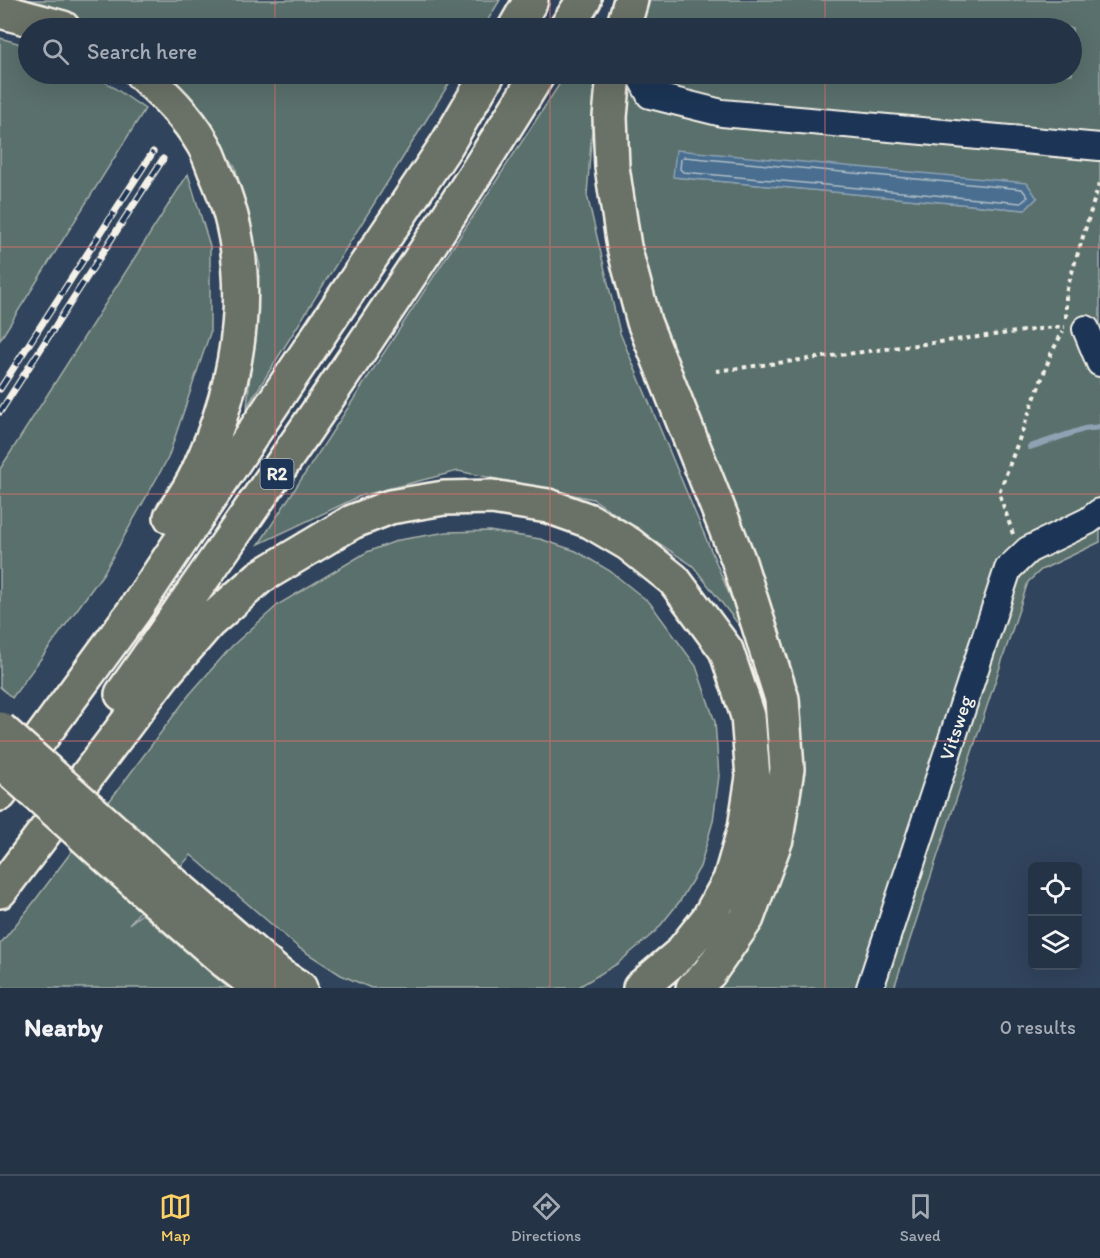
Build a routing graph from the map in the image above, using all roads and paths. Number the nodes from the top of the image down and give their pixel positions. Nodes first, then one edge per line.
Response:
1 (531, 0) edge
2 (584, 0) edge
3 (631, 0) edge
4 (0, 11) edge
5 (26, 18) edge
6 (520, 18) edge
7 (572, 18) edge
8 (626, 18) edge
9 (153, 84) edge
10 (482, 84) edge
11 (532, 84) edge
12 (613, 84) edge
13 (645, 84) edge
14 (1093, 146) edge
15 (1100, 181) edge
16 (1084, 327) edge
17 (1100, 363) edge
18 (716, 371) dead end
19 (1100, 512) edge
20 (1008, 569) junction
21 (0, 729) edge
22 (0, 761) edge
23 (0, 793) edge
24 (0, 864) edge
25 (162, 890) junction
26 (0, 891) edge
27 (260, 988) edge
28 (300, 988) edge
29 (640, 988) edge
30 (693, 988) edge
31 (870, 988) edge

1 - 6 highway
2 - 7 highway
3 - 8 highway
4 - 5 highway
9 - 23 highway
10 - 23 highway, R2
11 - 24 highway, R2
12 - 30 highway
13 - 14 street
15 - 16 path
16 - 17 street
16 - 18 path
16 - 20 path
19 - 20 street, Vitsweg
20 - 31 street, Vitsweg
21 - 25 highway, bridge
22 - 25 highway, bridge
25 - 27 highway
25 - 28 highway
26 - 29 highway

